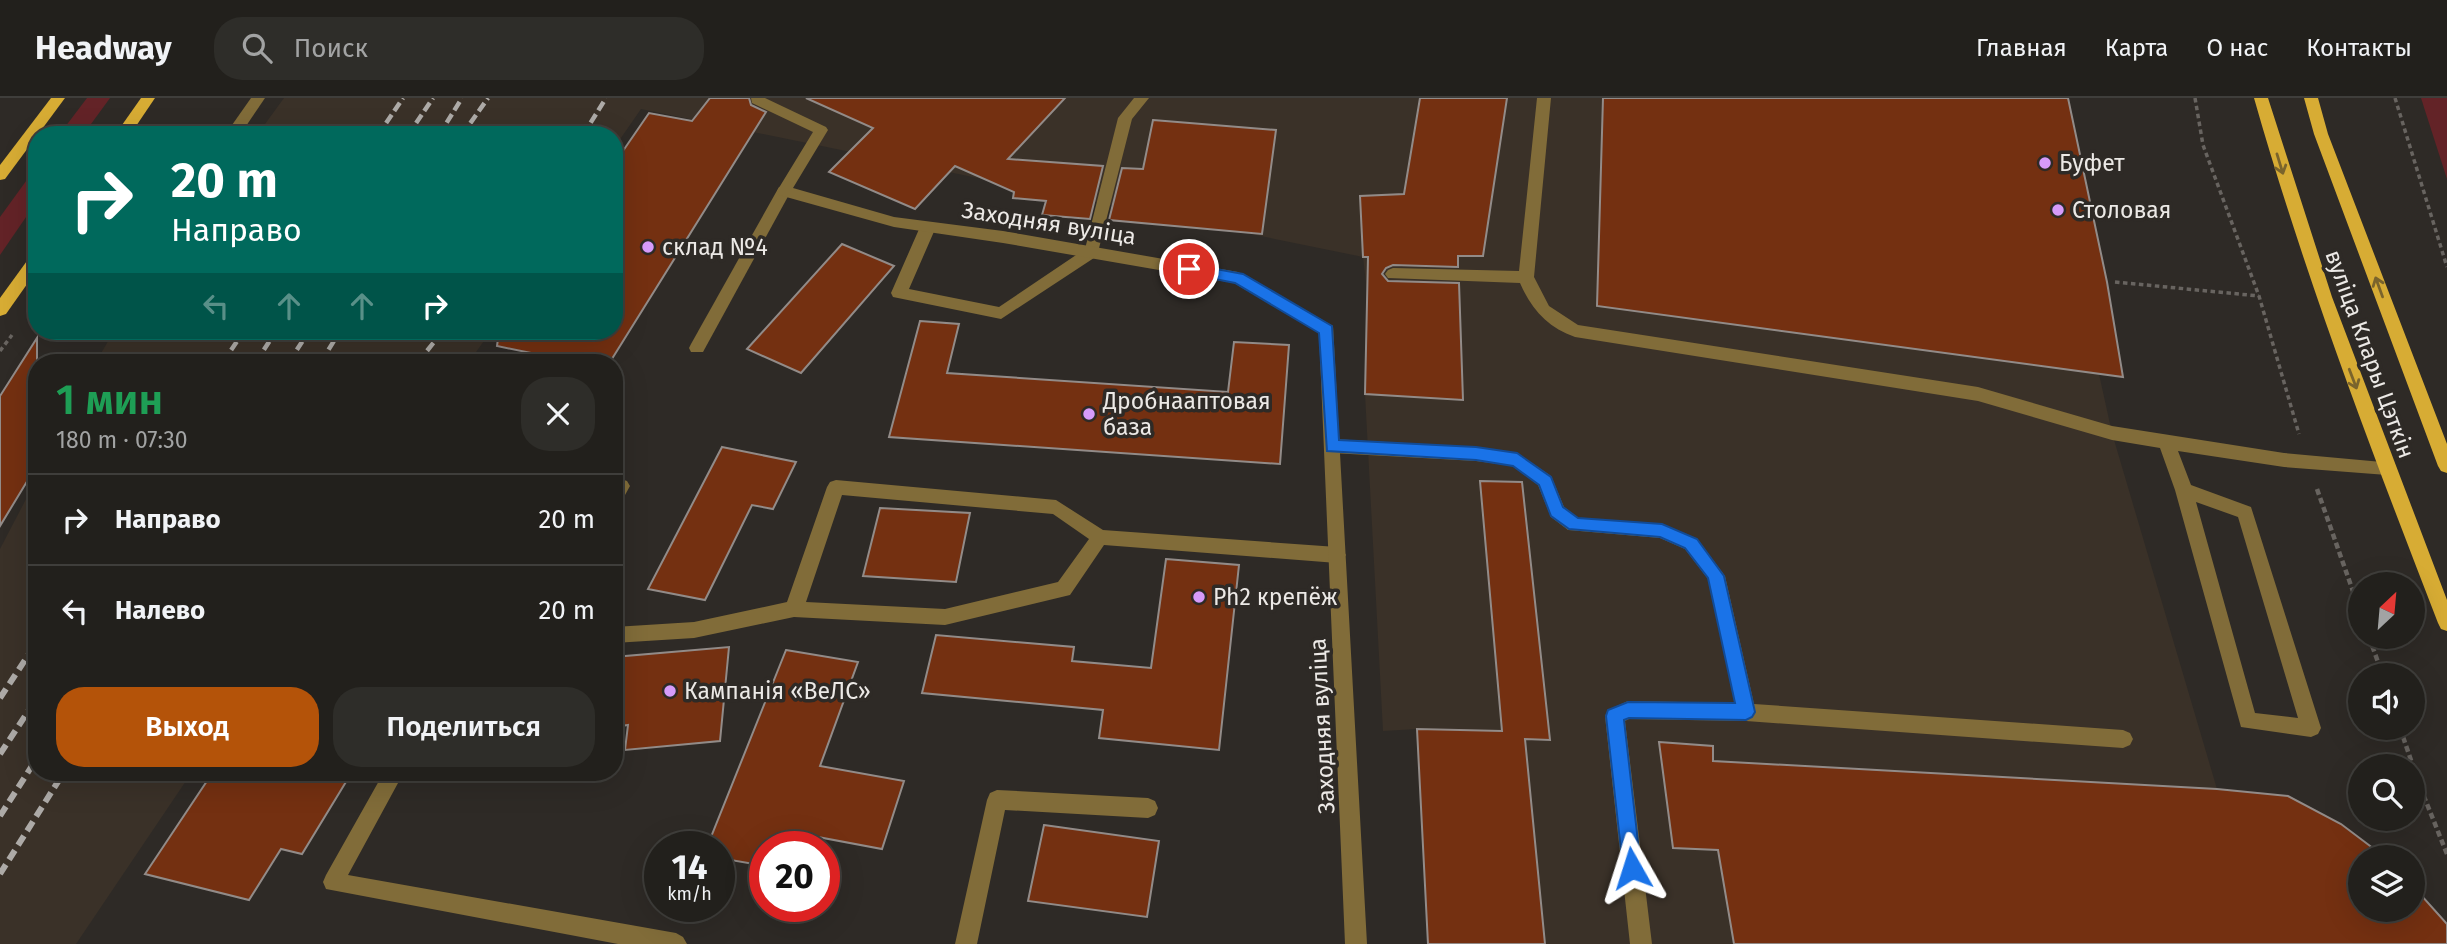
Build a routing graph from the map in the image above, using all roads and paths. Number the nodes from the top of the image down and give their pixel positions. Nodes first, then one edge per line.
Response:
1 (58, 98) edge
2 (148, 98) edge
3 (258, 98) edge
4 (1142, 98) edge
5 (1544, 98) edge
6 (2195, 98) edge
7 (2261, 98) edge
8 (2311, 98) edge
9 (2395, 98) edge
10 (758, 100) dead end
11 (37, 126) edge
12 (128, 126) edge
13 (238, 126) edge
14 (28, 138) edge
15 (0, 175) edge
16 (784, 191) junction
17 (928, 227) junction
18 (1092, 252) junction
19 (2441, 254) junction
20 (2447, 254) edge
21 (2447, 267) edge
22 (28, 271) edge
23 (1393, 274) dead end
24 (1527, 277) junction
25 (2115, 282) dead end
26 (2259, 296) junction
27 (0, 310) edge
28 (697, 348) dead end
29 (2166, 442) junction
30 (1332, 446) junction
31 (2307, 462) junction
32 (2447, 466) edge
33 (2387, 468) junction
34 (2184, 490) junction
35 (1100, 537) junction
36 (1337, 555) junction
37 (2348, 577) edge
38 (794, 609) junction
39 (2447, 623) edge
40 (623, 634) edge
41 (1746, 712) junction
42 (2123, 739) dead end
43 (389, 781) edge
44 (2425, 798) edge
45 (1148, 808) dead end
46 (2447, 854) edge
47 (676, 944) edge
48 (966, 944) edge
49 (1356, 944) edge
50 (1641, 944) edge

1 - 11 main road
2 - 12 main road
3 - 13 street
4 - 18 street
5 - 24 street
6 - 26 path
7 -> 33 main road, вуліца Клары Цэткін
32 -> 8 main road, вуліца Клары Цэткін
9 - 19 path
10 - 16 street
14 - 15 main road
16 - 17 street, Заходняя вуліца
16 - 28 street
17 - 18 street, Заходняя вуліца
17 - 18 street
18 - 30 street, Заходняя вуліца
19 - 20 path
19 - 21 path
22 - 27 main road
23 - 24 street
24 - 29 street
25 - 26 path
26 - 31 path
29 - 31 street
29 - 34 street
30 - 36 street, Заходняя вуліца
30 - 41 street
31 - 33 street
31 - 37 path
33 - 39 main road, вуліца Клары Цэткін
34 - 34 street
35 - 36 street
35 - 38 street
35 - 38 street
36 - 49 street, Заходняя вуліца
38 - 40 street
41 - 42 street
41 - 50 street
43 - 47 street
44 - 46 path
45 - 48 street

